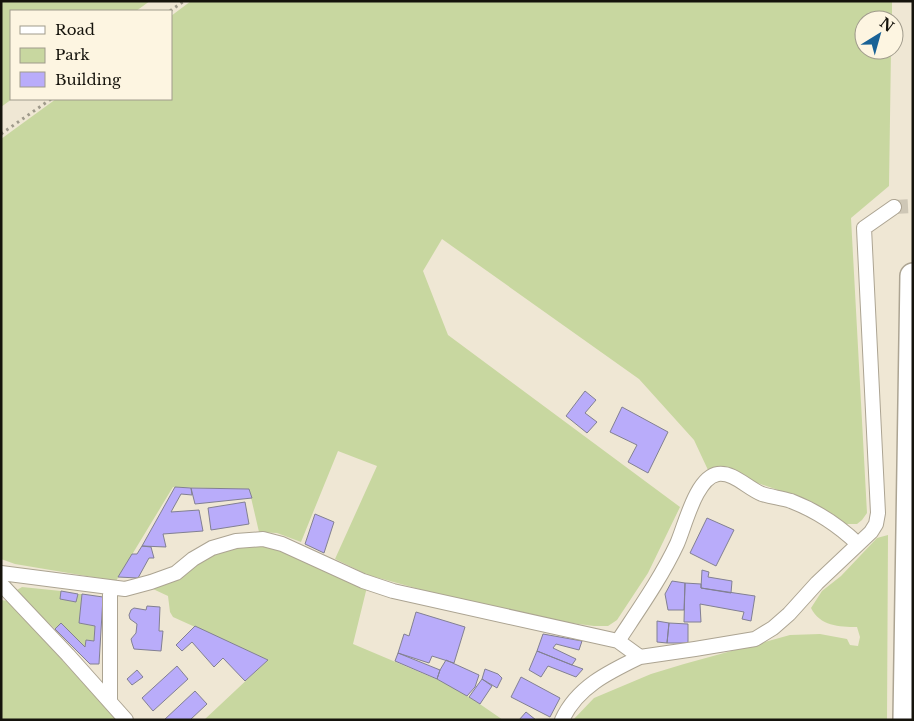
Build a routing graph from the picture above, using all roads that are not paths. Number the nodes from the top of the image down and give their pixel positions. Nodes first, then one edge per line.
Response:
1 (894, 207) tunnel mouth
2 (913, 276) edge
3 (858, 544) junction
4 (1, 573) edge
5 (1, 584) edge
6 (110, 587) junction
7 (618, 641) junction
8 (640, 657) junction
9 (110, 702) junction
10 (126, 720) edge
11 (562, 720) edge
12 (906, 720) edge

1 - 3 street
2 - 12 highway
3 - 7 street
3 - 8 street
4 - 6 street
5 - 9 street
6 - 7 street
6 - 9 street
7 - 8 street
8 - 11 street
9 - 10 street

